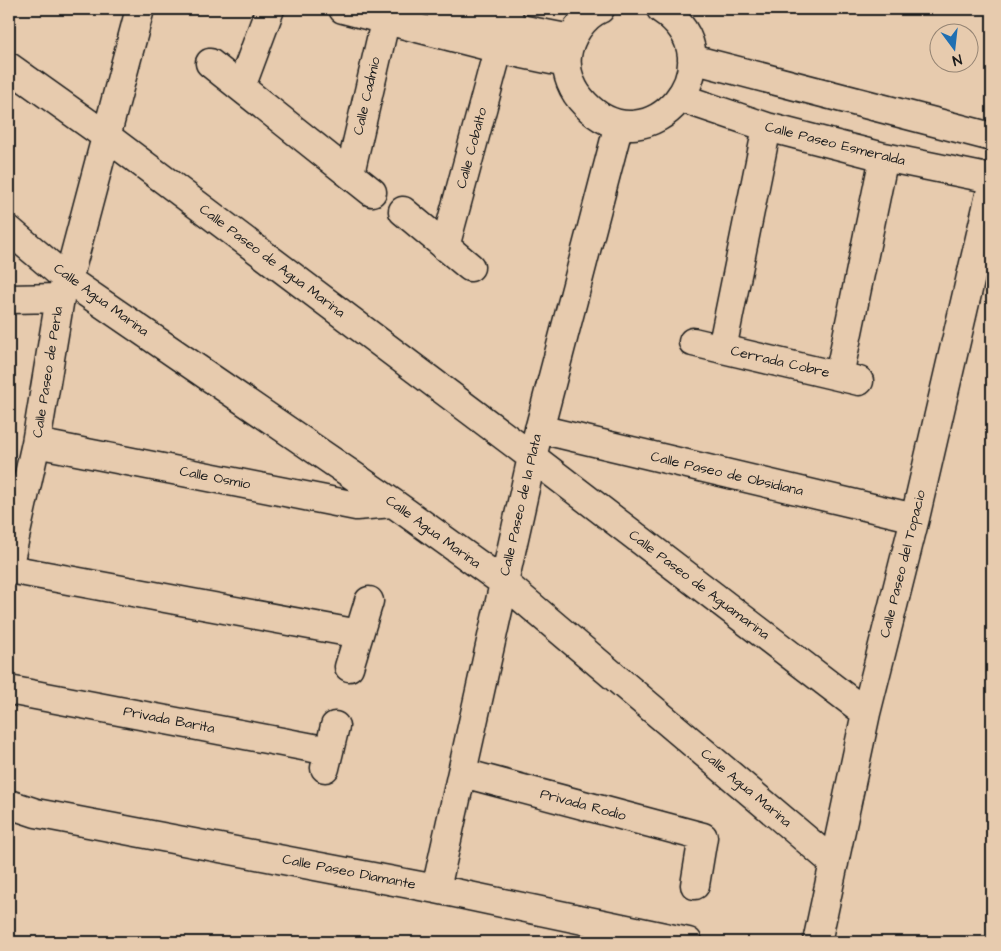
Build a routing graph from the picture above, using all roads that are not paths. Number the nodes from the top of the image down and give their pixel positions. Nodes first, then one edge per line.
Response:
1 (140, 9) edge
2 (270, 9) edge
3 (343, 9) edge
4 (440, 9) edge
5 (600, 9) edge
6 (661, 9) edge
7 (386, 14) edge
8 (505, 28) edge
9 (568, 51) junction
10 (692, 59) junction
11 (210, 63) dead end
12 (9, 67) edge
13 (241, 87) junction
14 (681, 98) junction
15 (619, 124) junction
16 (768, 128) junction
17 (106, 136) junction
18 (992, 137) edge
19 (884, 157) junction
20 (350, 172) junction
21 (992, 178) edge
22 (992, 186) edge
23 (372, 192) dead end
24 (403, 211) dead end
25 (9, 230) edge
26 (445, 247) junction
27 (470, 267) dead end
28 (64, 289) junction
29 (9, 299) edge
30 (693, 342) dead end
31 (722, 349) junction
32 (539, 429) junction
33 (36, 443) junction
34 (532, 457) junction
35 (394, 503) junction
36 (915, 518) junction
37 (9, 564) edge
38 (9, 569) edge
39 (503, 582) junction
40 (369, 601) dead end
41 (359, 634) junction
42 (349, 667) dead end
43 (9, 690) edge
44 (866, 713) junction
45 (330, 748) dead end
46 (463, 773) junction
47 (9, 804) edge
48 (834, 863) junction
49 (695, 885) dead end
50 (436, 888) junction
51 (688, 942) edge
52 (817, 942) edge

1 - 17 street, Calle Paseo de Perla
2 - 13 street
3 - 7 street
4 - 8 street
5 - 9 street
6 - 10 street
7 - 8 street
7 - 20 street, Calle Cadmio
8 - 9 street
8 - 26 street, Calle Cobalto
9 - 15 street
10 - 14 street
10 - 18 street
11 - 13 street
12 - 17 street, Calle Paseo de Agua Marina
13 - 20 street
14 - 15 street
14 - 16 street, Calle Paseo Esmeralda
15 - 32 street, Calle Paseo de la Plata
16 - 19 street, Calle Paseo Esmeralda
16 - 31 street, Cerrada Cobre
17 - 28 street, Calle Paseo de Perla
17 - 34 street, Calle Paseo de Agua Marina
19 - 21 street, Calle Paseo Esmeralda
19 - 31 street, Cerrada Cobre
20 - 23 street
22 - 36 street, Calle Paseo del Topacio
24 - 26 street
25 - 28 street, Calle Agua Marina
26 - 27 street
28 - 29 street
28 - 33 street, Calle Paseo de Perla
28 - 35 street, Calle Agua Marina
30 - 31 street
32 - 34 street, Calle Paseo de la Plata
32 - 36 street, Calle Paseo de Obsidiana
33 - 35 street, Calle Osmio
33 - 37 street, Calle Paseo de Perla
34 - 39 street, Calle Paseo de la Plata
34 - 44 street, Calle Paseo de Aguamarina
35 - 39 street, Calle Agua Marina
36 - 44 street, Calle Paseo del Topacio
38 - 41 street
39 - 46 street, Calle Paseo de la Plata
39 - 48 street, Calle Agua Marina
40 - 41 street
41 - 42 street
43 - 45 street, Privada Barita
44 - 48 street, Calle Paseo del Topacio
46 - 49 street, Privada Rodio
46 - 50 street, Calle Paseo de la Plata
47 - 50 street, Calle Paseo Diamante
48 - 52 street, Calle Paseo del Topacio
50 - 51 street, Calle Paseo Diamante

